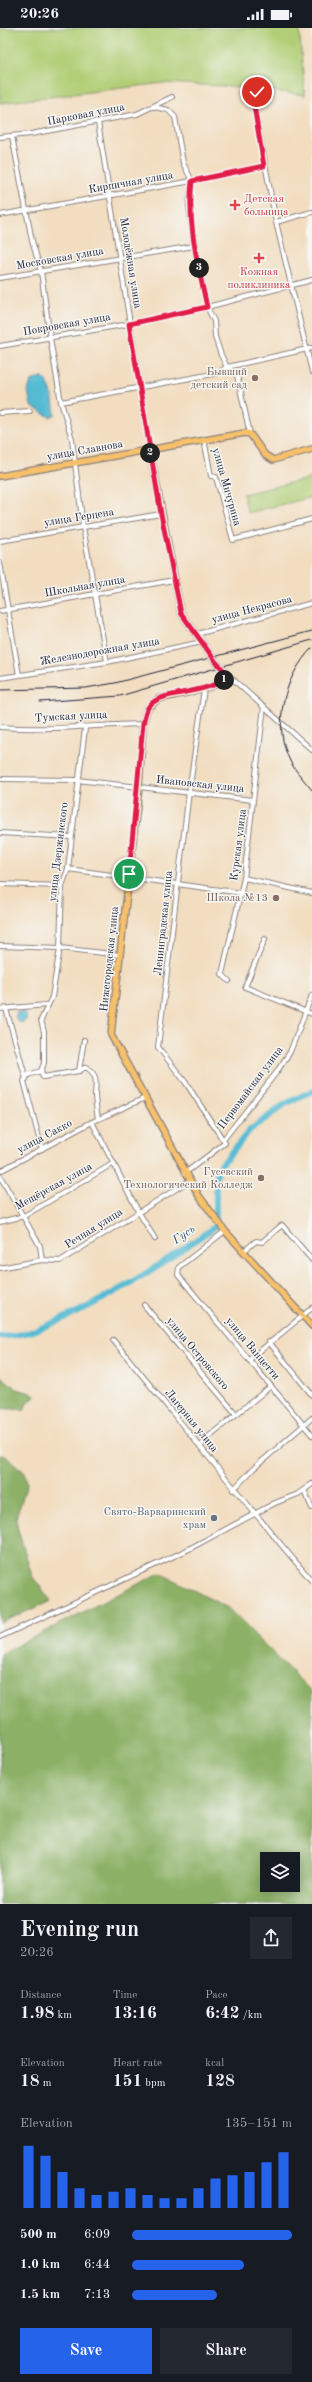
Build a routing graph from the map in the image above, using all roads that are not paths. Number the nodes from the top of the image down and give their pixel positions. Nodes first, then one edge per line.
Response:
1 (257, 92) dead end
2 (172, 96) dead end
3 (154, 108) junction
4 (98, 122) junction
5 (0, 136) edge
6 (12, 136) junction
7 (264, 166) junction
8 (192, 181) junction
9 (109, 196) junction
10 (26, 211) junction
11 (312, 212) edge
12 (0, 215) edge
13 (276, 222) junction
14 (194, 246) junction
15 (118, 258) junction
16 (41, 271) junction
17 (0, 278) edge
18 (312, 280) edge
19 (292, 284) junction
20 (207, 307) junction
21 (129, 324) junction
22 (50, 338) junction
23 (0, 346) edge
24 (312, 348) edge
25 (306, 349) junction
26 (227, 367) junction
27 (312, 372) edge
28 (141, 388) junction
29 (61, 402) junction
30 (30, 411) dead end
31 (0, 413) edge
32 (247, 434) junction
33 (204, 439) junction
34 (312, 449) edge
35 (150, 450) junction
36 (74, 462) junction
37 (0, 476) edge
38 (161, 514) junction
39 (312, 519) edge
40 (83, 527) junction
41 (0, 541) edge
42 (0, 562) edge
43 (174, 580) junction
44 (94, 595) junction
45 (312, 603) edge
46 (9, 609) junction
47 (0, 611) edge
48 (197, 634) junction
49 (202, 642) junction
50 (107, 662) junction
51 (19, 675) junction
52 (229, 676) junction
53 (0, 678) edge
54 (204, 689) junction
55 (264, 706) junction
56 (143, 724) junction
57 (0, 727) edge
58 (85, 728) junction
59 (312, 750) edge
60 (0, 779) edge
61 (77, 780) junction
62 (139, 787) junction
63 (189, 792) junction
64 (254, 800) junction
65 (0, 833) edge
66 (70, 837) junction
67 (68, 870) junction
68 (129, 877) junction
69 (244, 878) junction
70 (177, 883) junction
71 (0, 884) edge
72 (62, 886) junction
73 (242, 893) junction
74 (312, 893) edge
75 (265, 939) dead end
76 (0, 946) edge
77 (60, 948) junction
78 (120, 955) junction
79 (229, 981) dead end
80 (312, 995) edge
81 (47, 1005) junction
82 (0, 1009) edge
83 (6, 1009) junction
84 (305, 1011) junction
85 (312, 1014) edge
86 (84, 1040) dead end
87 (41, 1071) junction
88 (79, 1071) junction
89 (26, 1079) junction
90 (145, 1098) junction
91 (98, 1119) junction
92 (92, 1122) junction
93 (223, 1140) junction
94 (42, 1149) junction
95 (114, 1163) junction
96 (0, 1171) edge
97 (185, 1173) junction
98 (0, 1176) edge
99 (189, 1181) junction
100 (138, 1211) junction
101 (24, 1216) junction
102 (0, 1222) edge
103 (225, 1231) junction
104 (155, 1239) dead end
105 (244, 1251) junction
106 (42, 1260) junction
107 (312, 1260) edge
108 (0, 1268) edge
109 (144, 1305) dead end
110 (312, 1308) edge
111 (303, 1315) junction
112 (312, 1326) edge
113 (113, 1340) dead end
114 (269, 1342) junction
115 (249, 1360) junction
116 (271, 1386) junction
117 (312, 1395) edge
118 (236, 1414) junction
119 (312, 1418) edge
120 (304, 1424) junction
121 (312, 1435) edge
122 (201, 1446) junction
123 (312, 1484) edge
124 (234, 1490) junction
125 (304, 1490) junction
126 (312, 1508) edge
127 (254, 1514) junction
128 (312, 1581) edge
129 (0, 1637) edge

1 - 7 street
2 - 3 street, Парковая улица
3 - 4 street, Парковая улица
3 - 8 street
4 - 6 street, Парковая улица
4 - 9 street, Молодёжная улица
5 - 6 street, Парковая улица
6 - 10 street
7 - 8 street, Кирпичная улица
7 - 13 street
8 - 9 street, Кирпичная улица
8 - 14 street
9 - 10 street, Кирпичная улица
9 - 15 street, Молодёжная улица
10 - 12 street, Кирпичная улица
10 - 16 street
11 - 13 street
13 - 19 street
14 - 15 street, Московская улица
14 - 20 street
15 - 16 street, Московская улица
15 - 21 street, Молодёжная улица
16 - 17 street, Московская улица
16 - 22 street
18 - 19 street, Покровская улица
19 - 20 street, Покровская улица
19 - 25 street
20 - 21 street, Покровская улица
20 - 26 street
21 - 22 street, Покровская улица
21 - 28 street, Молодёжная улица
22 - 23 street, Покровская улица
22 - 29 street
24 - 25 street
25 - 26 street
25 - 27 street
26 - 28 street
26 - 32 street
28 - 29 street
28 - 35 street, Молодёжная улица
29 - 36 street
30 - 31 street
32 - 33 main road, улица Славнова
32 - 34 main road
33 - 35 main road, улица Славнова
33 - 39 street, улица Мичурина
35 - 36 main road, улица Славнова
35 - 38 main road, Молодёжная улица
36 - 37 main road, улица Славнова
36 - 40 street
38 - 40 street, улица Герцена
38 - 43 main road, Молодёжная улица
40 - 41 street, улица Герцена
40 - 44 street
42 - 46 street
43 - 44 street, Школьная улица
43 - 48 main road, Молодёжная улица
44 - 46 street, Школьная улица
44 - 50 street
45 - 48 street, улица Некрасова
46 - 47 street, Школьная улица
46 - 51 street
48 - 49 main road, Молодёжная улица
49 - 50 street, Железнодорожная улица
49 - 52 main road, Молодёжная улица
50 - 51 street, Железнодорожная улица
51 - 53 street, Железнодорожная улица
52 - 54 main road, Нижегородская улица
52 - 55 street
54 - 56 main road, Нижегородская улица
54 - 63 street, Ленинградская улица
55 - 59 street
55 - 64 street, Курская улица
56 - 58 street, Тумская улица
56 - 62 main road, Нижегородская улица
57 - 58 street, Тумская улица
58 - 61 street, улица Дзержинского
60 - 61 street, Ивановская улица
61 - 62 street, Ивановская улица
61 - 66 street, улица Дзержинского
62 - 63 street, Ивановская улица
62 - 68 main road, Нижегородская улица
63 - 64 street, Ивановская улица
63 - 70 street, Ленинградская улица
64 - 69 street, Курская улица
65 - 66 street
66 - 67 street, улица Дзержинского
67 - 68 street
67 - 72 street, улица Дзержинского
68 - 70 street
68 - 78 main road, Нижегородская улица
69 - 73 street, Курская улица
69 - 74 street
70 - 73 street
70 - 93 street, Ленинградская улица
71 - 72 street
72 - 77 street, улица Дзержинского
73 - 79 street, Курская улица
75 - 84 street
76 - 77 street
77 - 78 street
77 - 81 street, улица Дзержинского
78 - 90 main road, Нижегородская улица
80 - 84 street, Первомайская улица
81 - 83 street
81 - 87 street, улица Дзержинского
82 - 83 street
83 - 89 street
84 - 85 street
84 - 93 street, Первомайская улица
86 - 88 street
87 - 88 street
87 - 89 street
88 - 91 street
89 - 94 street
90 - 91 street, улица Сакко
90 - 97 main road, Нижегородская улица
91 - 92 street, улица Сакко
92 - 94 street, улица Сакко
92 - 95 street
93 - 97 street, Первомайская улица
94 - 96 street, улица Сакко
95 - 100 street
95 - 101 street, Мещёрская улица
97 - 99 main road, Нижегородская улица
98 - 101 street
99 - 100 street, Речная улица
99 - 103 main road, Нижегородская улица
100 - 104 street
100 - 106 street, Речная улица
101 - 102 street, Мещёрская улица
101 - 106 street
103 - 105 main road, Нижегородская улица
103 - 115 street, улица Ванцетти
105 - 107 street
105 - 111 main road, Нижегородская улица
106 - 108 street, Речная улица
109 - 118 street, улица Островского
110 - 111 street
111 - 112 main road, Нижегородская улица
111 - 114 street
113 - 122 street, Лагерная улица
114 - 115 street
114 - 117 street
115 - 116 street, улица Ванцетти
116 - 118 street
116 - 120 street, улица Ванцетти
118 - 122 street
119 - 120 street
120 - 121 street, улица Ванцетти
120 - 124 street
122 - 124 street, Лагерная улица
123 - 125 street
124 - 127 street, Лагерная улица
125 - 126 street
125 - 127 street
127 - 128 street, Лагерная улица
127 - 129 street

